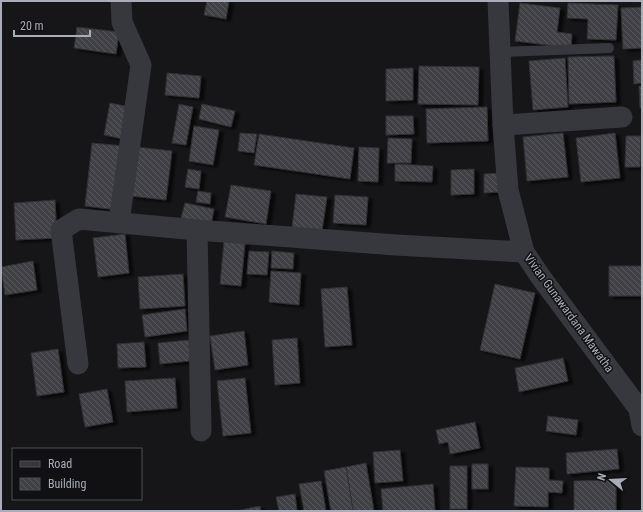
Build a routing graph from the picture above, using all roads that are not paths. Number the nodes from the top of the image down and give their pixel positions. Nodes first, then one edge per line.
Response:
1 (121, 1) edge
2 (498, 1) edge
3 (610, 48) dead end
4 (499, 52) junction
5 (622, 117) dead end
6 (503, 124) junction
7 (119, 222) junction
8 (197, 230) junction
9 (524, 252) junction
10 (78, 364) dead end
11 (641, 411) edge
12 (201, 431) dead end

1 - 7 street
2 - 4 street, Vivian Gunawardana Mawatha
3 - 4 lane
4 - 6 street, Vivian Gunawardana Mawatha
5 - 6 street
6 - 9 street, Vivian Gunawardana Mawatha
7 - 8 street
7 - 10 street
8 - 9 street
8 - 12 street
9 - 11 street, Vivian Gunawardana Mawatha

